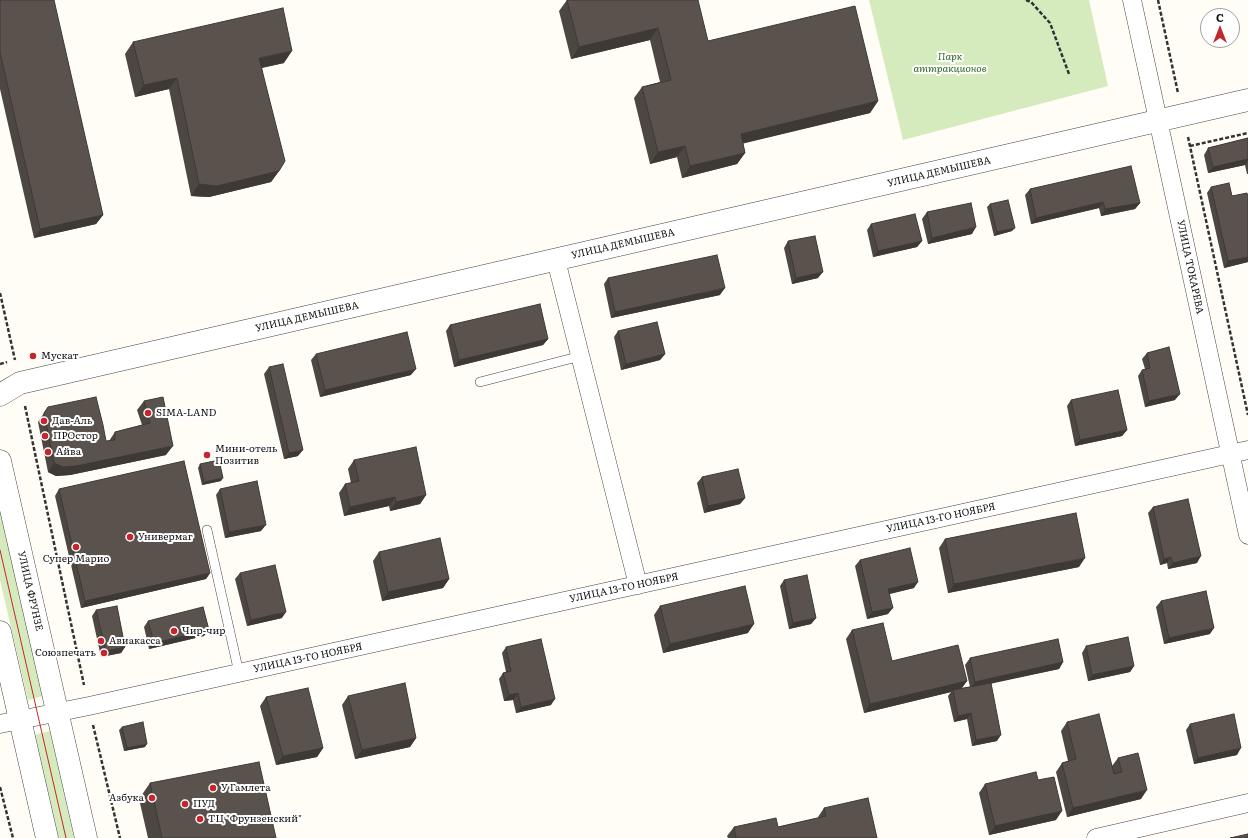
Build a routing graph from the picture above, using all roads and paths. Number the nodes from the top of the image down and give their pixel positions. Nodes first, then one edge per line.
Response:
1 (1026, 0) edge
2 (1132, 0) edge
3 (1158, 0) edge
4 (1068, 74) dead end
5 (1248, 100) edge
6 (1183, 115) junction
7 (1158, 121) junction
8 (1248, 132) edge
9 (1190, 146) junction
10 (556, 260) junction
11 (0, 293) edge
12 (581, 356) junction
13 (480, 382) dead end
14 (20, 383) junction
15 (0, 395) edge
16 (1248, 415) edge
17 (1248, 450) edge
18 (1231, 454) junction
19 (0, 461) edge
20 (207, 530) dead end
21 (1248, 535) edge
22 (638, 585) junction
23 (0, 632) edge
24 (239, 673) junction
25 (89, 706) junction
26 (58, 713) junction
27 (10, 722) edge
28 (0, 787) edge
29 (1248, 803) edge
30 (13, 838) edge
31 (47, 838) edge
32 (86, 838) edge
33 (120, 838) edge
34 (1096, 838) edge

1 - 4 path
2 - 7 street, УЛИЦА ТОКАРЕВА
3 - 6 path
5 - 6 street, УЛИЦА ДЕМЫШЕВА
6 - 7 street, УЛИЦА ДЕМЫШЕВА
6 - 9 path
7 - 10 street, УЛИЦА ДЕМЫШЕВА
7 - 18 street, УЛИЦА ТОКАРЕВА
8 - 9 path
9 - 16 path
10 - 12 street
10 - 14 street, УЛИЦА ДЕМЫШЕВА
11 - 14 path
12 - 13 lane
12 - 22 street
14 - 15 street, УЛИЦА ДЕМЫШЕВА
14 - 25 path
17 - 18 street, УЛИЦА 13-ГО НОЯБРЯ
18 - 21 street, УЛИЦА ТОКАРЕВА
18 - 22 street, УЛИЦА 13-ГО НОЯБРЯ
19 - 26 street, УЛИЦА ФРУНЗЕ
20 - 24 lane
22 - 24 street, УЛИЦА 13-ГО НОЯБРЯ
23 - 27 street
24 - 25 street, УЛИЦА 13-ГО НОЯБРЯ
25 - 26 street, УЛИЦА 13-ГО НОЯБРЯ
25 - 33 path
26 - 27 street, УЛИЦА 13-ГО НОЯБРЯ
26 - 32 street, УЛИЦА ФРУНЗЕ
27 - 31 street
28 - 30 path
29 - 34 street

